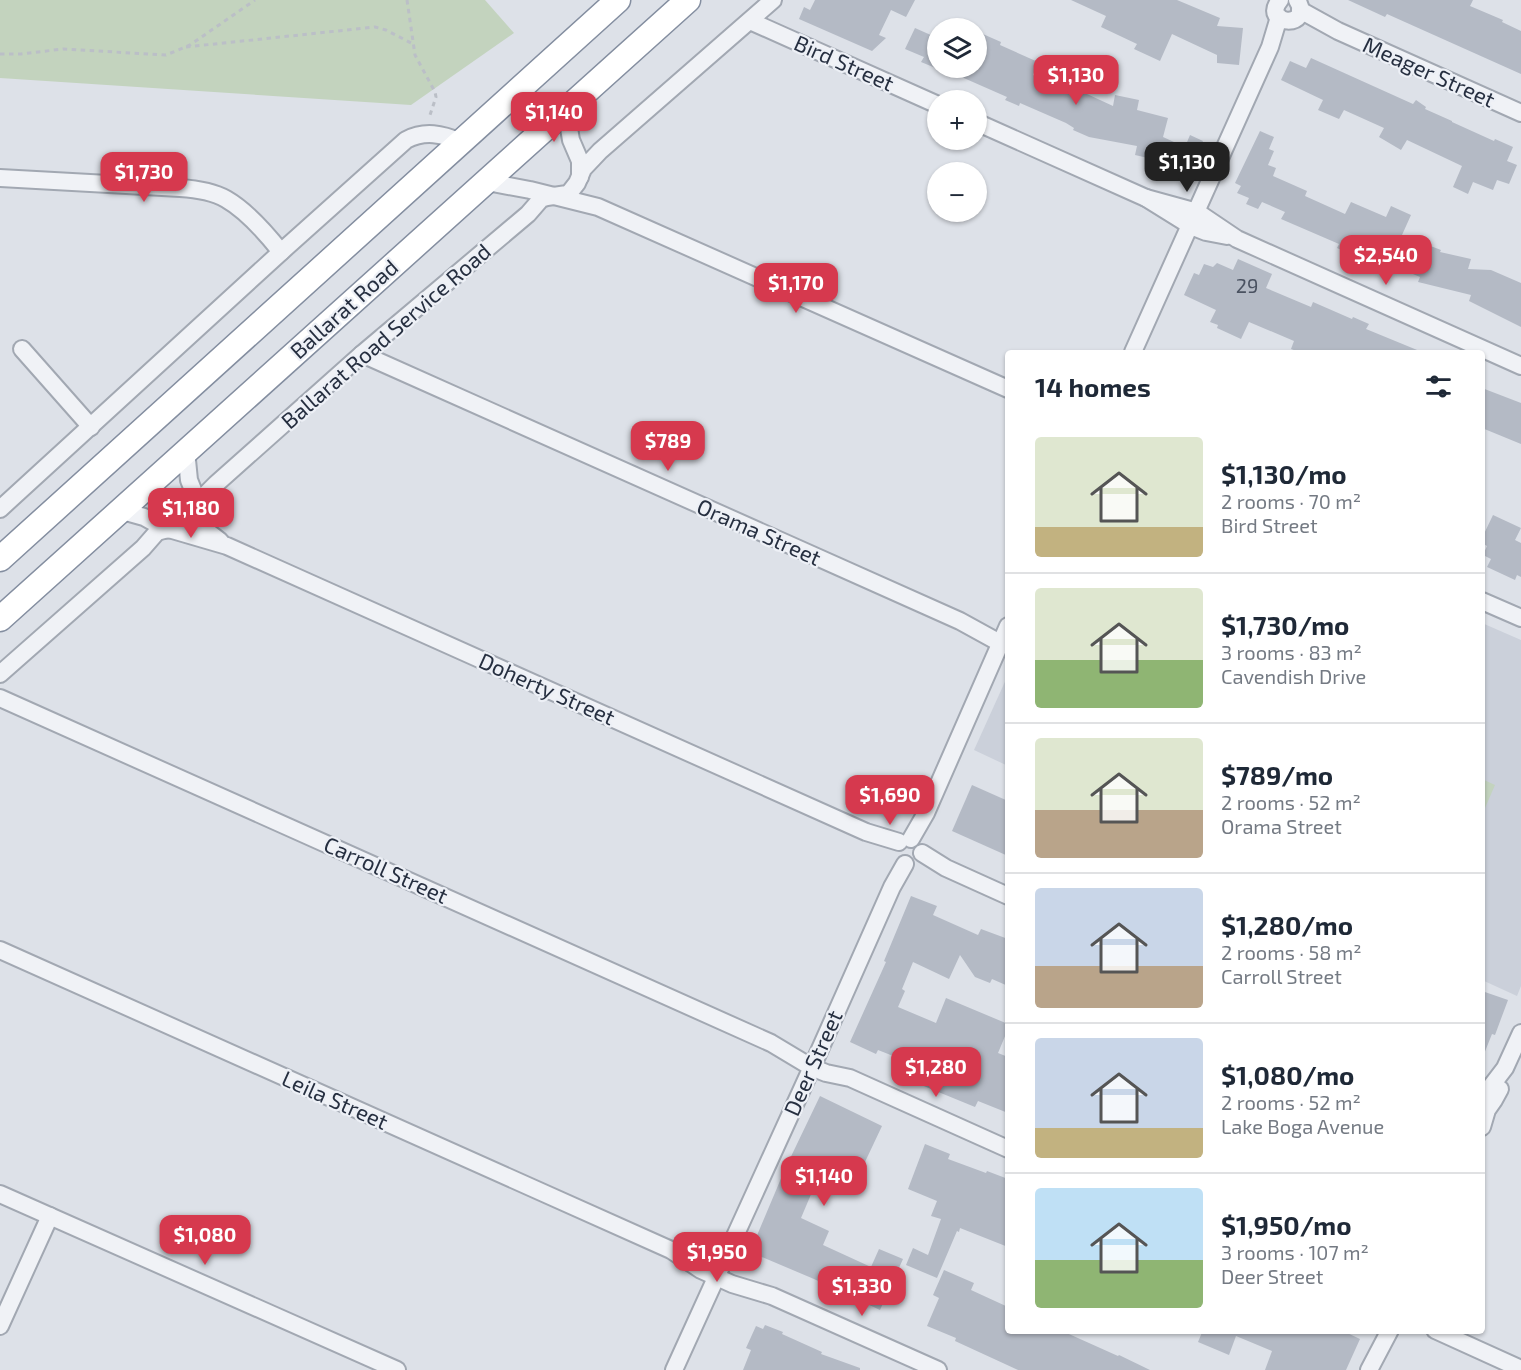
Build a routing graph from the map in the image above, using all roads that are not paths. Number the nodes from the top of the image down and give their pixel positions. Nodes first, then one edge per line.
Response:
1 (618, 0) edge
2 (688, 0) edge
3 (773, 0) edge
4 (1262, 0) edge
5 (1290, 9) edge
6 (750, 21) junction
7 (927, 100) edge
8 (566, 110) junction
9 (1521, 113) edge
10 (987, 127) edge
11 (461, 142) junction
12 (580, 173) junction
13 (0, 178) edge
14 (487, 182) junction
15 (553, 196) junction
16 (598, 207) junction
17 (1194, 219) junction
18 (281, 252) junction
19 (22, 349) dead end
20 (1134, 350) edge
21 (362, 354) junction
22 (1521, 366) edge
23 (1005, 388) edge
24 (91, 427) junction
25 (186, 450) junction
26 (198, 505) junction
27 (0, 509) edge
28 (119, 510) junction
29 (168, 529) junction
30 (227, 546) junction
31 (0, 559) edge
32 (1485, 602) edge
33 (1521, 618) edge
34 (0, 619) edge
35 (1004, 635) edge
36 (0, 674) edge
37 (0, 698) edge
38 (908, 851) junction
39 (1005, 895) edge
40 (0, 950) edge
41 (1521, 1033) edge
42 (814, 1062) junction
43 (1485, 1105) edge
44 (1005, 1148) edge
45 (0, 1194) edge
46 (50, 1216) junction
47 (719, 1272) junction
48 (0, 1326) edge
49 (1378, 1334) edge
50 (1388, 1334) edge
51 (1441, 1334) edge
52 (1369, 1369) edge
53 (1521, 1369) edge
54 (397, 1370) edge
55 (674, 1370) edge
56 (938, 1370) edge

1 - 11 highway, Ballarat Road
2 - 8 highway, Ballarat Road
3 - 6 street, Ballarat Road Service Road
4 - 5 street, Meager Street
5 - 9 street, Meager Street
5 - 17 street
6 - 7 street, Bird Street
6 - 12 street, Ballarat Road Service Road
8 - 12 street
8 - 14 highway, Ballarat Road
10 - 17 street
11 - 18 street
11 - 31 highway, Ballarat Road
12 - 15 street, Ballarat Road Service Road
12 - 16 street
13 - 18 street
14 - 15 street
14 - 25 highway, Ballarat Road
15 - 16 street
15 - 21 street, Ballarat Road Service Road
16 - 23 street
17 - 20 street
17 - 22 street
18 - 24 street
19 - 24 street
21 - 26 street, Ballarat Road Service Road
21 - 35 street, Orama Street
24 - 27 street
25 - 26 street, Doherty Street
25 - 28 highway, Ballarat Road
26 - 29 street, Ballarat Road Service Road
26 - 30 street, Doherty Street
28 - 29 street, Doherty Street
28 - 34 highway, Ballarat Road
29 - 30 street, Doherty Street
29 - 36 street, Ballarat Road Service Road
30 - 38 street, Doherty Street
32 - 33 street
35 - 38 street, Deer Street
37 - 42 street, Carroll Street
38 - 39 street, Doherty Street
38 - 42 street, Deer Street
40 - 47 street, Leila Street
41 - 43 street
42 - 44 street, Carroll Street
42 - 47 street, Deer Street
45 - 46 street
46 - 48 street
46 - 54 street
47 - 55 street, Deer Street
47 - 56 street, Leila Street
49 - 52 street
50 - 52 street
51 - 53 street

